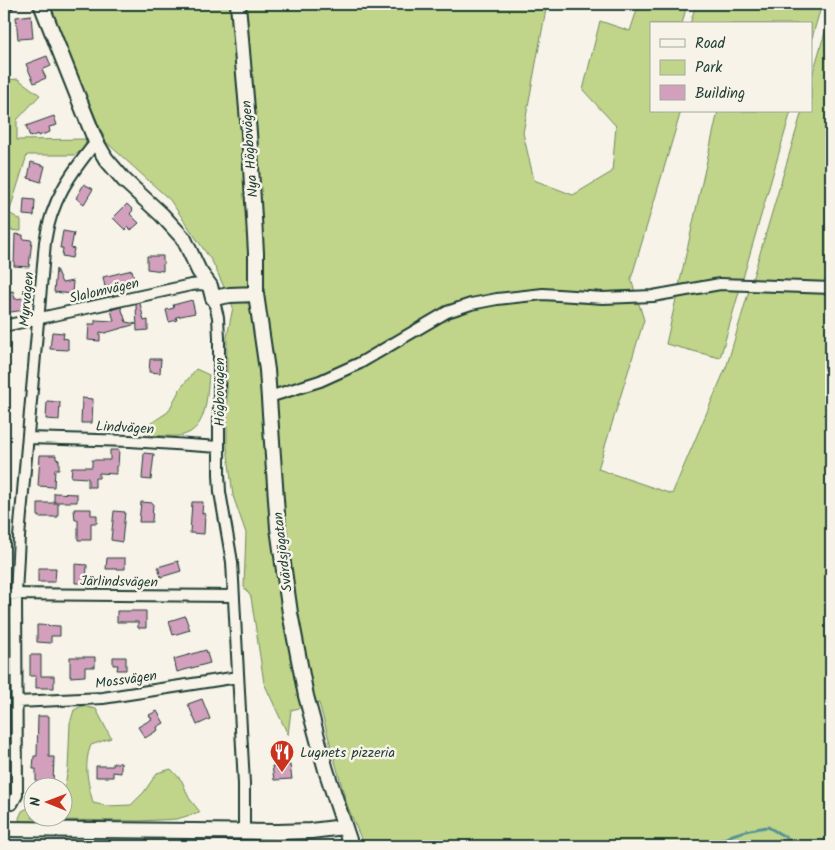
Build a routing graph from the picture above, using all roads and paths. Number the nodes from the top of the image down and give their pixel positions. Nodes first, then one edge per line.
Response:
1 (8, 4) edge
2 (42, 4) edge
3 (238, 4) edge
4 (4, 8) edge
5 (96, 142) junction
6 (831, 288) edge
7 (211, 292) junction
8 (256, 294) junction
9 (38, 319) junction
10 (4, 326) edge
11 (269, 397) junction
12 (28, 438) junction
13 (219, 447) junction
14 (4, 594) edge
15 (16, 594) junction
16 (234, 596) junction
17 (238, 676) junction
18 (17, 702) junction
19 (4, 805) edge
20 (344, 827) junction
21 (4, 830) edge
22 (244, 832) junction
23 (351, 846) edge

1 - 4 street
2 - 5 street, Högbovägen
3 - 8 street, Nya Högbovägen
5 - 7 street, Högbovägen
5 - 9 street, Myrvägen
6 - 11 street
7 - 8 street
7 - 9 street, Slalomvägen
7 - 13 street, Högbovägen
8 - 11 street, Svärdsjögatan
9 - 10 street, Slalomvägen
9 - 12 street, Myrvägen
11 - 20 street, Svärdsjögatan
12 - 13 street, Lindvägen
12 - 15 street, Myrvägen
13 - 16 street, Högbovägen
14 - 15 street, Järlindsvägen
15 - 16 street, Järlindsvägen
15 - 18 street, Myrvägen
16 - 17 street, Högbovägen
17 - 18 street, Mossvägen
17 - 22 street, Högbovägen
18 - 19 street, Myrvägen
20 - 22 street
20 - 23 street, Svärdsjögatan
21 - 22 street

